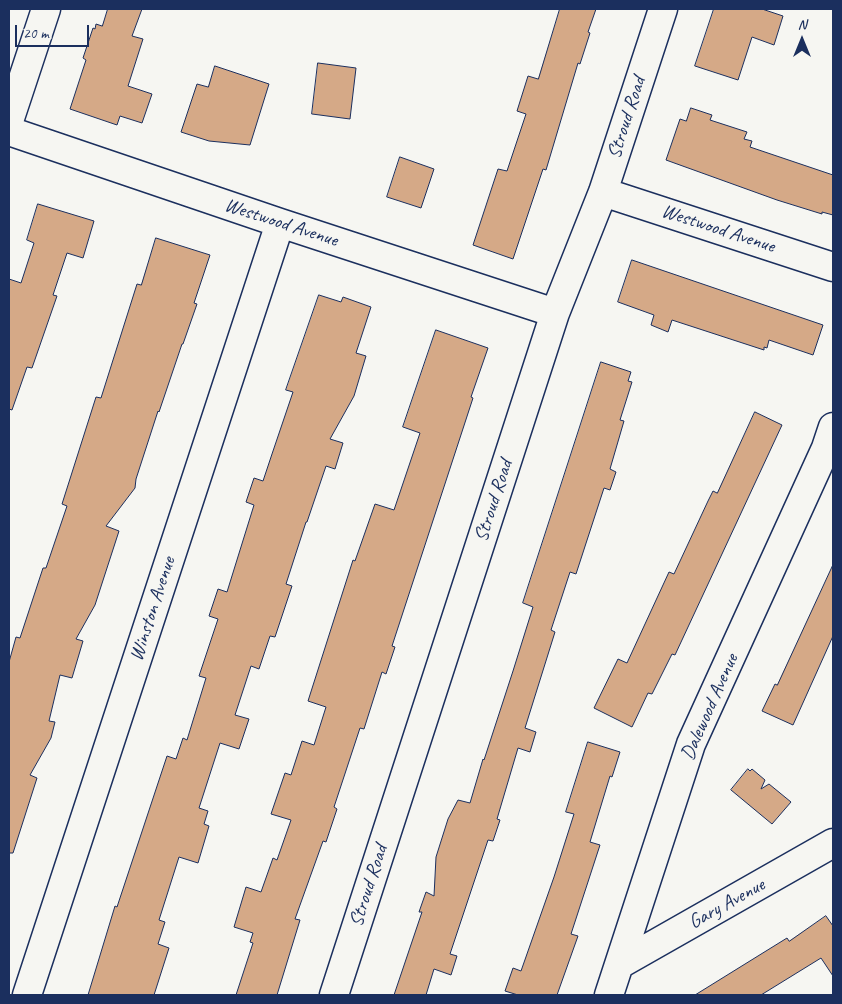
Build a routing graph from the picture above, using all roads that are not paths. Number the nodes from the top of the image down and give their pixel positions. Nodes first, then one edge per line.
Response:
1 (46, 9) edge
2 (662, 9) edge
3 (9, 121) edge
4 (9, 131) edge
5 (603, 192) junction
6 (280, 223) junction
7 (833, 267) edge
8 (555, 313) junction
9 (833, 427) edge
10 (833, 843) edge
11 (620, 964) junction
12 (27, 995) edge
13 (334, 995) edge
14 (609, 995) edge

1 - 3 street
2 - 5 street, Stroud Road
4 - 6 street, Westwood Avenue
5 - 7 street, Westwood Avenue
5 - 8 street, Stroud Road
6 - 8 street, Westwood Avenue
6 - 12 street, Winston Avenue
8 - 13 street, Stroud Road
9 - 11 street, Dalewood Avenue
10 - 11 street, Gary Avenue
11 - 14 street, Dalewood Avenue

